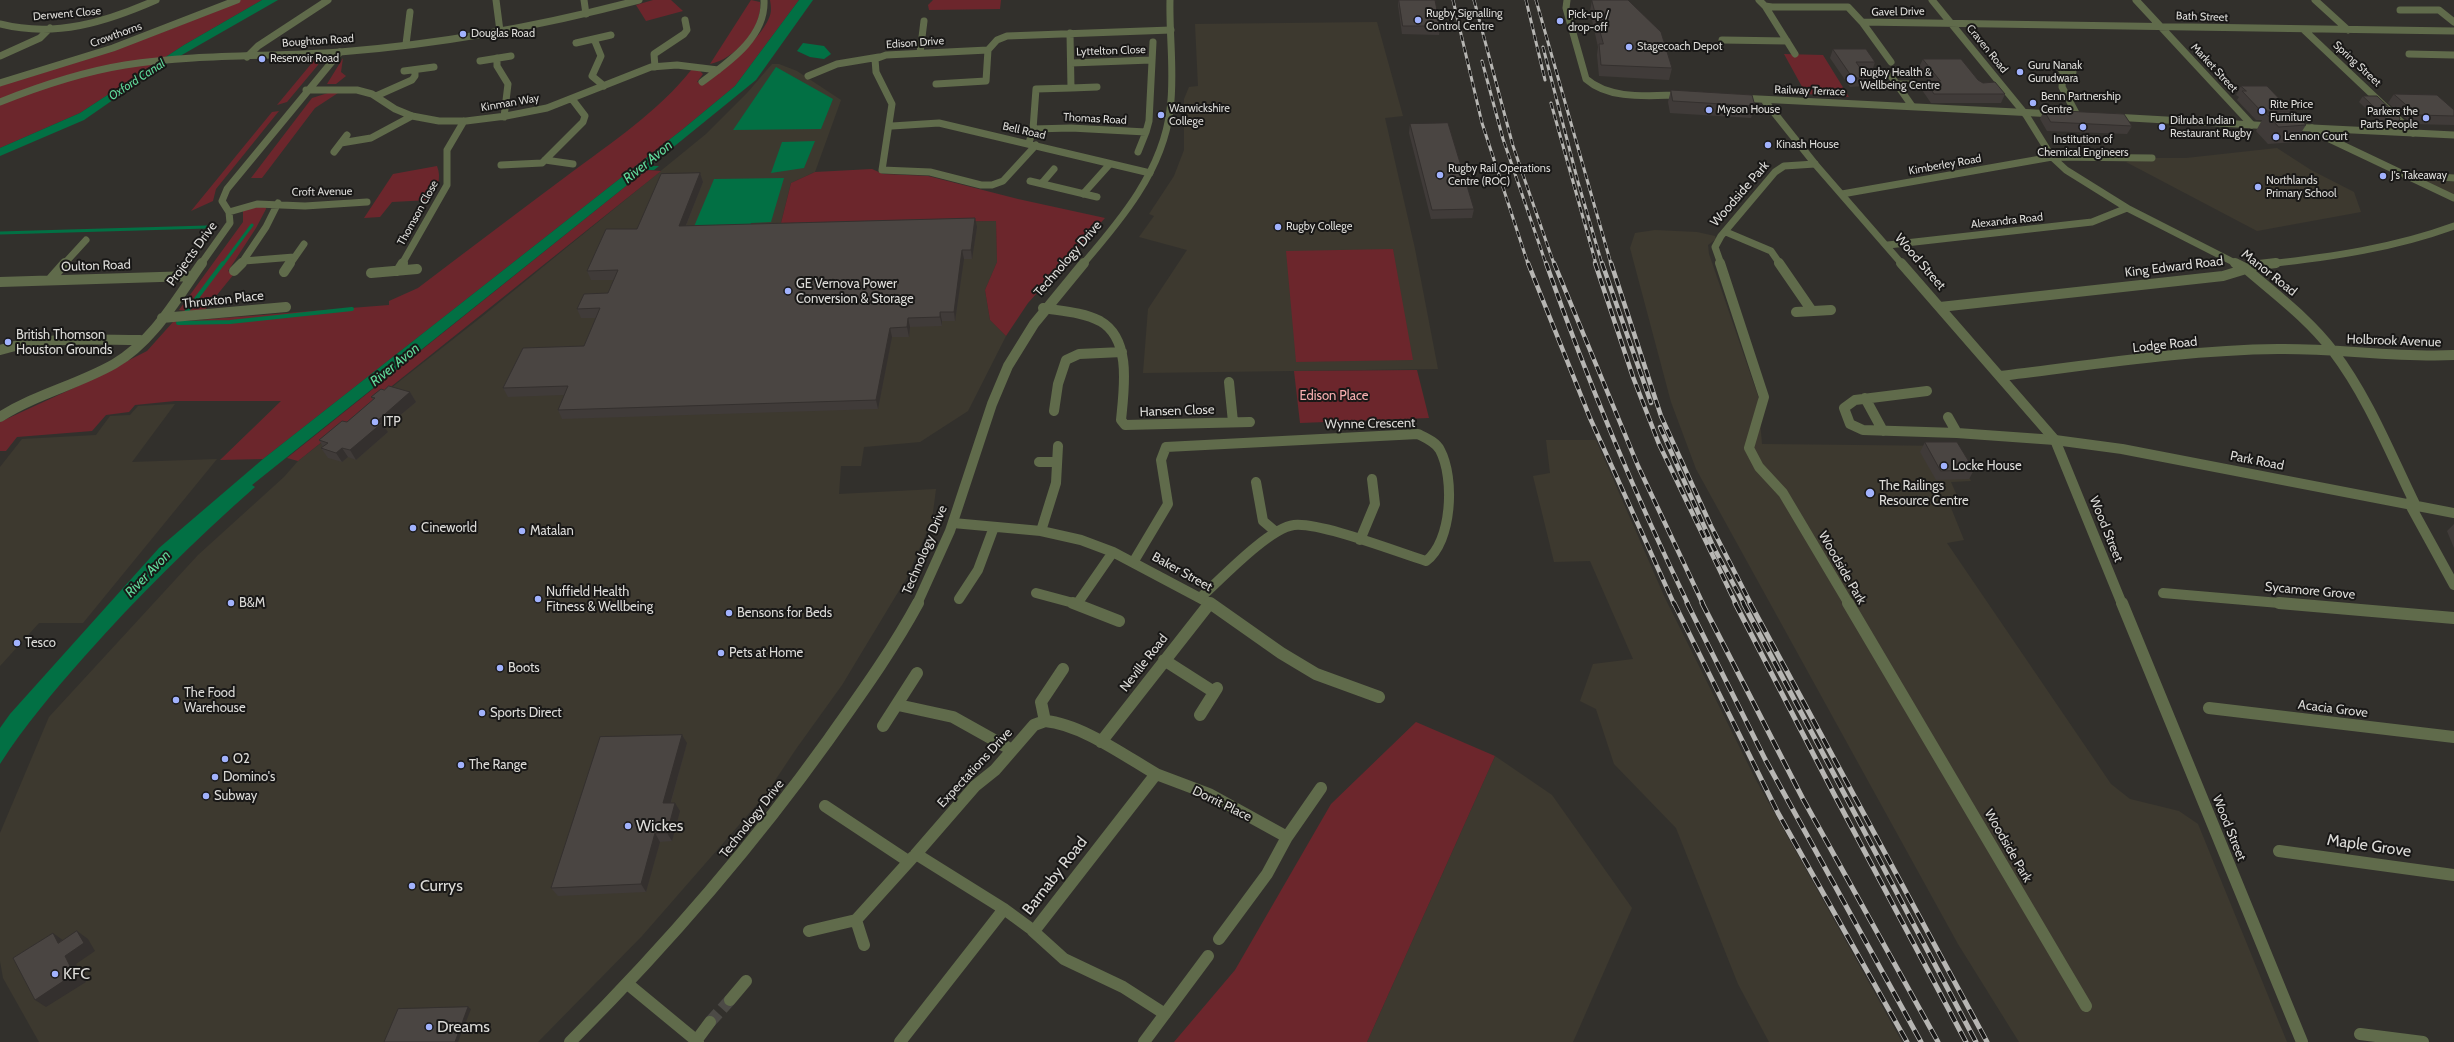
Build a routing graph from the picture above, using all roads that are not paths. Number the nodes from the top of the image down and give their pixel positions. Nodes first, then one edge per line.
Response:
1 (156, 0) edge
2 (237, 0) edge
3 (328, 0) edge
4 (496, 0) edge
5 (584, 0) edge
6 (639, 0) edge
7 (764, 0) edge
8 (1567, 0) edge
9 (1759, 0) edge
10 (1932, 0) edge
11 (2136, 0) edge
12 (2315, 0) edge
13 (1170, 2) edge
14 (2412, 4) dead end
15 (1765, 6) junction
16 (2400, 10) dead end
17 (2419, 10) junction
18 (410, 12) dead end
19 (586, 14) junction
20 (685, 20) dead end
21 (924, 20) dead end
22 (1862, 22) junction
23 (1950, 22) junction
24 (2454, 22) edge
25 (0, 24) edge
26 (2158, 26) junction
27 (50, 28) junction
28 (2303, 29) junction
29 (1171, 30) junction
30 (2348, 30) junction
31 (500, 31) junction
32 (2454, 32) edge
33 (1070, 33) junction
34 (611, 35) dead end
35 (594, 39) junction
36 (1722, 40) dead end
37 (1152, 42) dead end
38 (1787, 42) junction
39 (576, 43) dead end
40 (406, 44) junction
41 (988, 50) junction
42 (340, 52) junction
43 (920, 53) junction
44 (1795, 54) dead end
45 (2409, 54) dead end
46 (2438, 55) junction
47 (2454, 55) edge
48 (0, 56) edge
49 (511, 56) dead end
50 (247, 57) junction
51 (878, 57) junction
52 (497, 58) junction
53 (1152, 60) junction
54 (480, 61) dead end
55 (1891, 62) dead end
56 (1071, 63) junction
57 (2448, 63) dead end
58 (434, 67) dead end
59 (655, 67) junction
60 (415, 70) junction
61 (718, 70) junction
62 (404, 71) dead end
63 (2074, 72) dead end
64 (808, 76) dead end
65 (1891, 76) dead end
66 (702, 82) dead end
67 (0, 84) edge
68 (936, 84) dead end
69 (1897, 84) junction
70 (1910, 84) dead end
71 (604, 86) junction
72 (1097, 87) dead end
73 (1071, 88) junction
74 (306, 90) junction
75 (376, 96) junction
76 (1693, 96) edge
77 (1731, 98) edge
78 (572, 99) junction
79 (1764, 100) junction
80 (0, 102) edge
81 (1912, 106) junction
82 (2024, 112) junction
83 (412, 116) junction
84 (2101, 116) edge
85 (504, 117) junction
86 (464, 121) junction
87 (2252, 125) junction
88 (892, 126) junction
89 (2312, 128) junction
90 (1033, 129) junction
91 (1146, 132) junction
92 (2413, 133) junction
93 (347, 135) dead end
94 (2454, 136) edge
95 (341, 143) junction
96 (1032, 144) junction
97 (334, 152) dead end
98 (1138, 152) dead end
99 (2052, 157) junction
100 (2152, 158) dead end
101 (545, 160) junction
102 (573, 164) dead end
103 (1815, 164) junction
104 (501, 165) dead end
105 (1109, 165) junction
106 (1054, 170) dead end
107 (1150, 172) junction
108 (2404, 174) junction
109 (2454, 178) edge
110 (1030, 180) dead end
111 (1042, 183) junction
112 (1083, 194) junction
113 (1842, 194) junction
114 (1097, 197) dead end
115 (2454, 198) edge
116 (367, 202) dead end
117 (278, 203) junction
118 (2127, 208) junction
119 (229, 212) junction
120 (2454, 226) edge
121 (1726, 232) junction
122 (86, 240) dead end
123 (304, 244) dead end
124 (1888, 245) junction
125 (294, 257) junction
126 (244, 261) junction
127 (2245, 268) junction
128 (417, 269) dead end
129 (398, 270) junction
130 (234, 271) dead end
131 (284, 272) dead end
132 (371, 273) dead end
133 (192, 276) junction
134 (50, 280) junction
135 (0, 282) edge
136 (1940, 306) junction
137 (286, 307) dead end
138 (1044, 308) junction
139 (1831, 310) dead end
140 (1812, 311) junction
141 (1796, 312) dead end
142 (166, 318) junction
143 (140, 340) junction
144 (0, 350) edge
145 (2333, 351) junction
146 (1122, 352) junction
147 (2454, 355) edge
148 (2000, 376) junction
149 (1229, 382) dead end
150 (1927, 391) dead end
151 (1865, 398) junction
152 (1054, 411) dead end
153 (0, 417) edge
154 (1948, 417) dead end
155 (1233, 422) junction
156 (1250, 422) dead end
157 (1883, 431) junction
158 (1957, 433) junction
159 (2055, 440) junction
160 (1058, 446) dead end
161 (1039, 462) dead end
162 (1056, 462) junction
163 (1372, 479) dead end
164 (1256, 482) dead end
165 (2412, 504) junction
166 (2454, 513) edge
167 (953, 523) junction
168 (994, 526) junction
169 (1041, 531) junction
170 (1276, 532) junction
171 (1360, 540) junction
172 (1113, 552) junction
173 (1134, 562) junction
174 (2454, 584) edge
175 (2163, 593) dead end
176 (1036, 594) dead end
177 (1201, 597) junction
178 (958, 599) dead end
179 (1210, 603) junction
180 (1077, 604) junction
181 (2454, 618) edge
182 (1119, 621) dead end
183 (1164, 660) junction
184 (1063, 669) dead end
185 (917, 673) dead end
186 (1379, 697) dead end
187 (898, 705) junction
188 (2209, 708) dead end
189 (1200, 715) dead end
190 (1044, 721) junction
191 (883, 726) dead end
192 (2454, 736) edge
193 (1101, 742) junction
194 (1012, 750) junction
195 (1156, 774) junction
196 (1321, 788) dead end
197 (825, 806) dead end
198 (1287, 837) junction
199 (2279, 851) dead end
200 (912, 858) junction
201 (2454, 875) edge
202 (1004, 909) junction
203 (856, 920) junction
204 (809, 931) dead end
205 (1033, 931) junction
206 (1219, 939) dead end
207 (864, 945) dead end
208 (1208, 956) dead end
209 (746, 981) dead end
210 (629, 985) junction
211 (730, 1000) tunnel mouth
212 (2086, 1006) dead end
213 (1165, 1014) junction
214 (710, 1022) tunnel mouth
215 (2360, 1034) dead end
216 (697, 1041) edge
217 (570, 1042) edge
218 (900, 1042) edge
219 (1144, 1042) edge
220 (2302, 1042) edge
221 (2423, 1042) edge

1 - 27 street, Derwent Close
2 - 67 street, Crowthorns
3 - 50 street
4 - 31 street
5 - 19 street
6 - 19 street, Boughton Road
7 - 61 street
8 - 76 street
9 - 15 street
10 - 23 street, Craven Road
11 - 26 street, Market Street
12 - 30 street
13 - 29 street, Technology Drive
14 - 17 street
15 - 22 street, Gavel Drive
15 - 38 street
16 - 17 street
17 - 24 street
18 - 40 street
19 - 31 street, Boughton Road
20 - 59 street
21 - 43 street
22 - 23 street, Gavel Drive
22 - 55 street
23 - 26 street, Bath Street
23 - 82 street, Craven Road
25 - 27 street, Derwent Close
26 - 28 street, Bath Street
26 - 87 street, Market Street
27 - 48 street
28 - 30 street, Bath Street
28 - 92 street, Spring Street
29 - 33 street
29 - 107 street, Technology Drive
30 - 32 street, Bath Street
31 - 40 street, Boughton Road
33 - 41 street
33 - 56 street
34 - 35 street
35 - 39 street
35 - 71 street
36 - 38 street
37 - 53 street, Lyttelton Close
38 - 44 street
40 - 42 street, Boughton Road
41 - 43 street, Edison Drive
41 - 68 street
42 - 50 street, Boughton Road
42 - 74 street, Projects Drive
43 - 51 street, Edison Drive
45 - 46 street
46 - 47 street
46 - 57 street
49 - 52 street
50 - 80 street, Boughton Road
51 - 64 street
51 - 88 street, Edison Drive
52 - 54 street
52 - 85 street
53 - 56 street, Lyttelton Close
53 - 91 street, Lyttelton Close
56 - 73 street
58 - 60 street
59 - 61 street, Kinman Way
59 - 71 street, Kinman Way
60 - 62 street
60 - 75 street
61 - 66 street
63 - 82 street, Railway Terrace
65 - 69 street
69 - 70 street
69 - 81 street
71 - 78 street, Kinman Way
72 - 73 street
73 - 90 street
74 - 75 street, Kinman Way
74 - 119 street, Projects Drive
75 - 83 street, Kinman Way
77 - 79 street, Railway Terrace
78 - 85 street, Kinman Way
78 - 101 street
79 - 81 street, Railway Terrace
79 - 103 street, Wood Street
81 - 82 street, Railway Terrace
82 - 99 street, Manor Road
83 - 86 street, Kinman Way
83 - 95 street
84 - 87 street
85 - 86 street, Kinman Way
86 - 129 street, Thomson Close
87 - 89 street
88 - 96 street, Bell Road
88 - 96 street, Edison Drive
89 - 92 street
89 - 108 street
90 - 91 street, Thomas Road
90 - 96 street
91 - 98 street
92 - 94 street
93 - 95 street
95 - 97 street
96 - 105 street, Bell Road
99 - 100 street, Kimberley Road
99 - 113 street, Kimberley Road
99 - 118 street, Manor Road
101 - 102 street
101 - 104 street
103 - 113 street, Wood Street
103 - 121 street, Woodside Park
105 - 107 street, Bell Road
105 - 112 street
106 - 111 street
107 - 138 street, Technology Drive
108 - 109 street
108 - 115 street
110 - 111 street
111 - 112 street
112 - 114 street
113 - 124 street, Wood Street
116 - 117 street, Croft Avenue
117 - 119 street, Croft Avenue
117 - 126 street, Croft Avenue
118 - 124 street, Alexandra Road
118 - 127 street, Manor Road
119 - 133 street, Projects Drive
120 - 127 street, King Edward Road
121 - 140 street
121 - 212 street, Woodside Park
122 - 134 street
123 - 125 street
124 - 136 street, Wood Street
125 - 126 street
125 - 131 street
126 - 130 street, Croft Avenue
127 - 136 street, King Edward Road
127 - 145 street, Manor Road
128 - 129 street
129 - 132 street
133 - 134 street, Oulton Road
133 - 142 street, Projects Drive
134 - 135 street, Oulton Road
136 - 148 street, Wood Street
137 - 142 street, Thruxton Place
138 - 146 street, Hansen Close
138 - 167 street, Technology Drive
139 - 140 street
140 - 141 street
142 - 143 street, Projects Drive
143 - 144 street
143 - 153 street, Projects Drive
145 - 147 street, Holbrook Avenue
145 - 148 street, Lodge Road
145 - 165 street, Manor Road
146 - 152 street
146 - 155 street, Hansen Close
148 - 159 street, Wood Street
149 - 155 street, Hansen Close
150 - 151 street
151 - 157 street
151 - 157 street, Park Road
154 - 158 street
155 - 156 street, Hansen Close
157 - 158 street, Park Road
158 - 159 street, Park Road
159 - 165 street, Park Road
159 - 220 street, Wood Street
160 - 162 street
161 - 162 street
162 - 169 street
163 - 171 street
164 - 170 street
165 - 166 street, Park Road
165 - 174 street, Manor Road
167 - 168 street, Baker Street
167 - 210 street, Technology Drive
168 - 169 street, Baker Street
168 - 178 street
169 - 172 street, Baker Street
170 - 171 street, Wynne Crescent
170 - 177 street, Wynne Crescent
171 - 173 street, Wynne Crescent
172 - 173 street, Baker Street
172 - 180 street
173 - 177 street, Baker Street
175 - 181 street, Sycamore Grove
176 - 180 street
177 - 179 street, Baker Street
179 - 183 street, Neville Road
179 - 186 street, Baker Street
180 - 182 street
183 - 189 street
183 - 193 street, Neville Road
184 - 190 street
185 - 187 street
187 - 191 street
187 - 194 street
188 - 192 street, Acacia Grove
190 - 193 street
190 - 194 street, Expectations Drive
193 - 195 street
194 - 200 street, Expectations Drive
195 - 198 street, Dorrit Place
195 - 205 street, Barnaby Road
196 - 198 street
197 - 200 street
198 - 206 street
199 - 201 street, Maple Grove
200 - 202 street
200 - 203 street, Expectations Drive
202 - 205 street, Barnaby Road
202 - 218 street, Barnaby Road
203 - 204 street
203 - 207 street
205 - 213 street
208 - 213 street
209 - 211 street
210 - 216 street
210 - 217 street, Technology Drive
213 - 219 street
214 - 216 street
215 - 221 street

